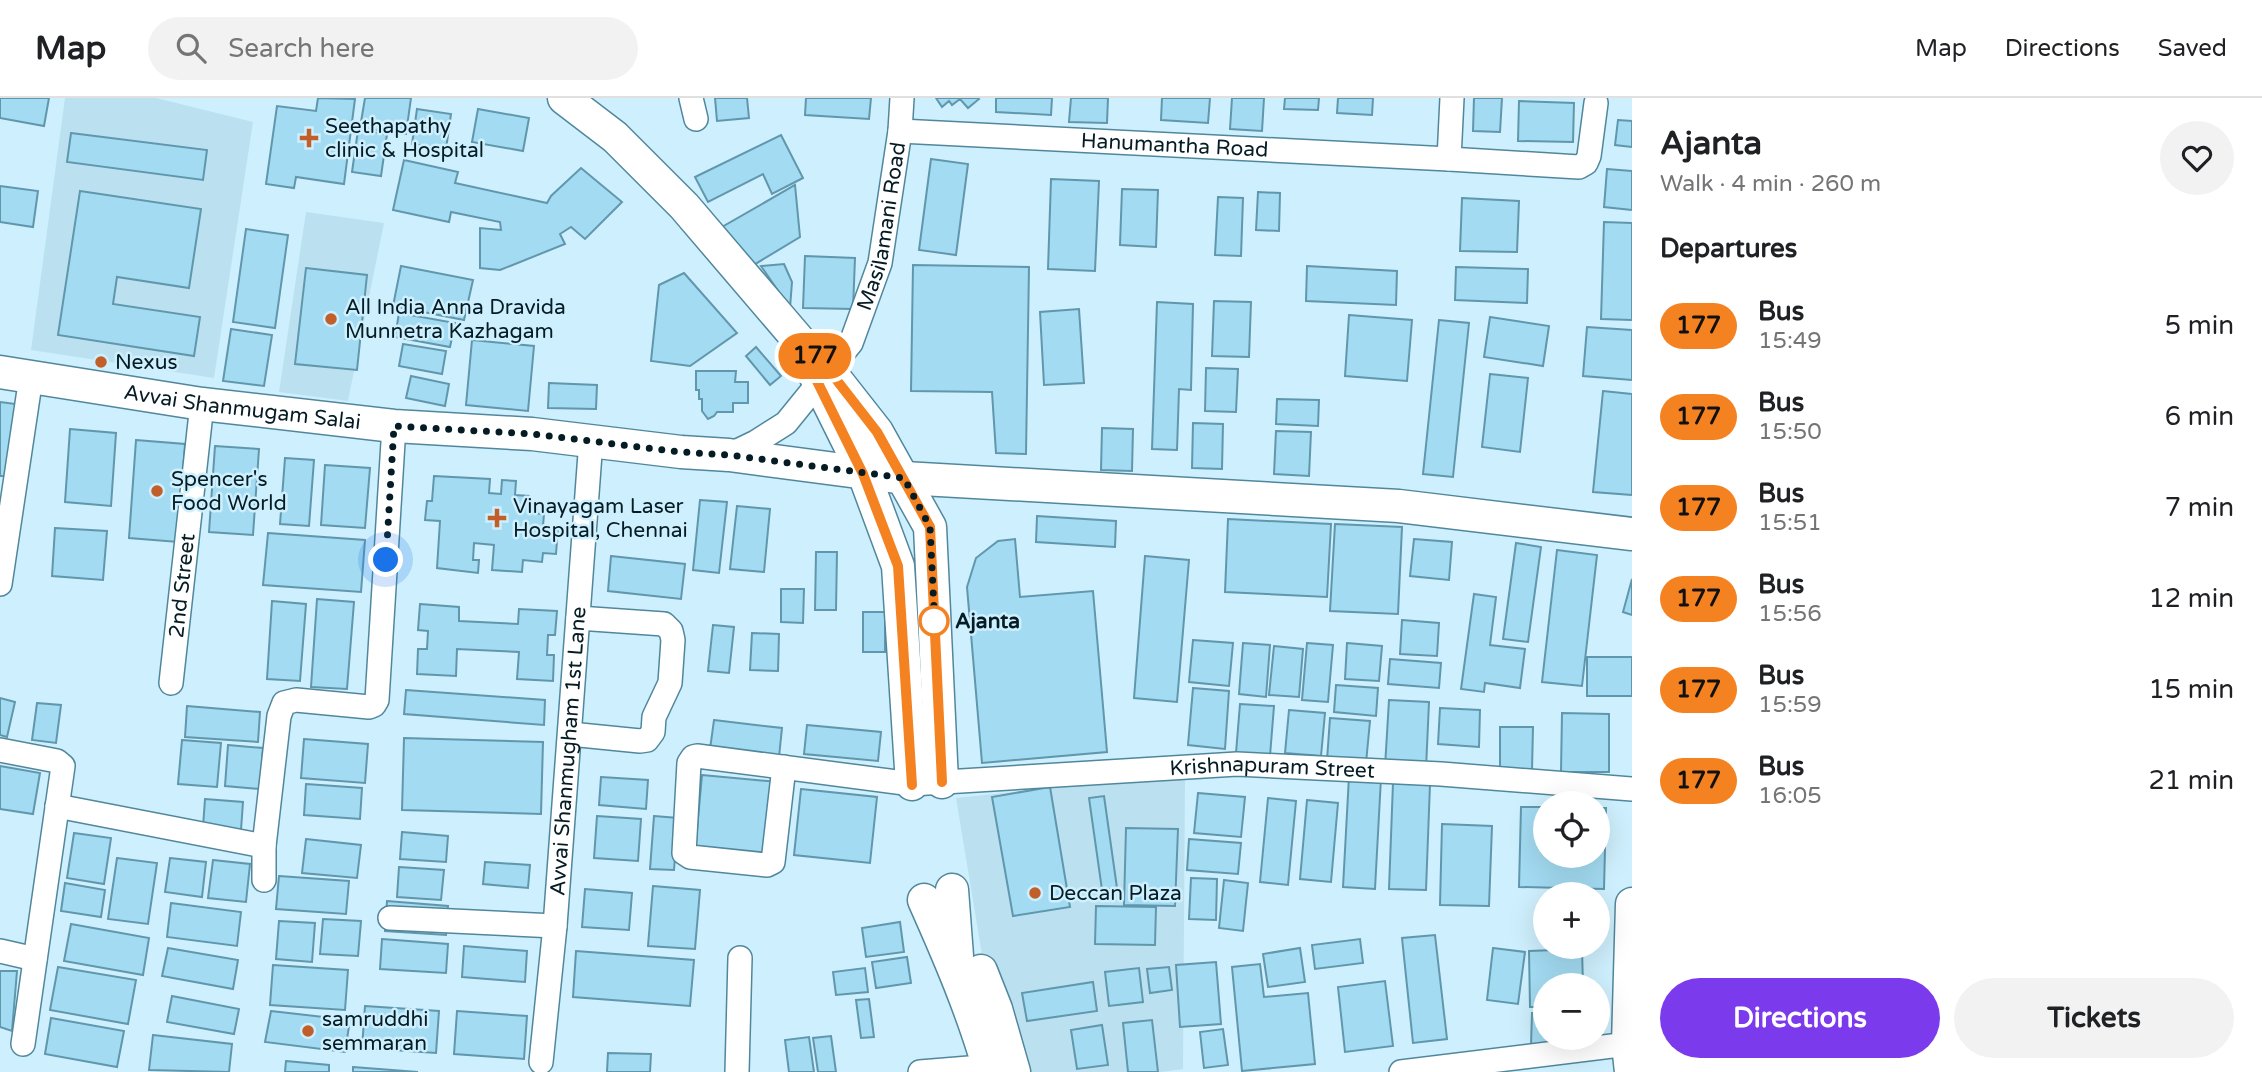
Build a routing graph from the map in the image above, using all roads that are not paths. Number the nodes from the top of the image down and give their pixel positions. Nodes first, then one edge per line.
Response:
1 (564, 98) edge
2 (902, 98) edge
3 (1452, 98) edge
4 (1596, 103) dead end
5 (900, 131) junction
6 (1449, 159) junction
7 (818, 367) junction
8 (0, 372) edge
9 (31, 377) junction
10 (202, 404) junction
11 (394, 426) junction
12 (591, 440) junction
13 (729, 455) junction
14 (863, 474) junction
15 (904, 478) junction
16 (1632, 534) edge
17 (0, 584) edge
18 (578, 618) junction
19 (171, 683) dead end
20 (570, 734) junction
21 (0, 750) edge
22 (784, 767) junction
23 (927, 783) junction
24 (1632, 789) edge
25 (57, 806) junction
26 (264, 846) junction
27 (264, 880) dead end
28 (1632, 904) edge
29 (1632, 911) edge
30 (390, 918) dead end
31 (555, 926) junction
32 (0, 951) edge
33 (740, 958) dead end
34 (35, 959) junction
35 (969, 973) junction
36 (23, 1044) dead end
37 (1630, 1058) edge
38 (541, 1062) dead end
39 (976, 1071) edge
40 (737, 1072) edge
41 (920, 1072) edge
42 (1014, 1072) edge
43 (1401, 1072) edge

1 - 7 main road
2 - 5 street, Masilamani Road
3 - 6 street
4 - 6 street, Hanumantha Road
5 - 6 street, Hanumantha Road
5 - 7 street, Masilamani Road
7 - 13 street, Masilamani Road
7 - 14 main road
7 - 15 main road
8 - 9 main road, Avvai Shanmugam Salai
9 - 10 main road, Avvai Shanmugam Salai
9 - 17 street
10 - 11 main road, Avvai Shanmugam Salai
10 - 19 street, 2nd Street
11 - 12 main road, Avvai Shanmugam Salai
11 - 26 street
12 - 13 main road, Avvai Shanmugam Salai
12 - 18 street, Avvai Shanmugham 1st Lane
13 - 14 main road, Avvai Shanmugam Salai
14 - 15 main road, Avvai Shanmugam Salai
14 - 23 main road
15 - 16 main road, Avvai Shanmugam Salai
15 - 23 main road
18 - 20 street, Avvai Shanmugham 1st Lane
18 - 20 street
20 - 31 street, Avvai Shanmugham 1st Lane
21 - 25 street
22 - 22 street, Krishnapuram Street
22 - 23 street, Krishnapuram Street
23 - 24 street, Krishnapuram Street
25 - 26 street
25 - 34 street
26 - 27 street
28 - 29 main road
29 - 37 main road
30 - 31 street
31 - 38 street, Avvai Shanmugham 1st Lane
32 - 34 street
33 - 40 street
34 - 36 street
35 - 39 main road
35 - 39 main road
35 - 42 main road
37 - 43 street
39 - 41 street

